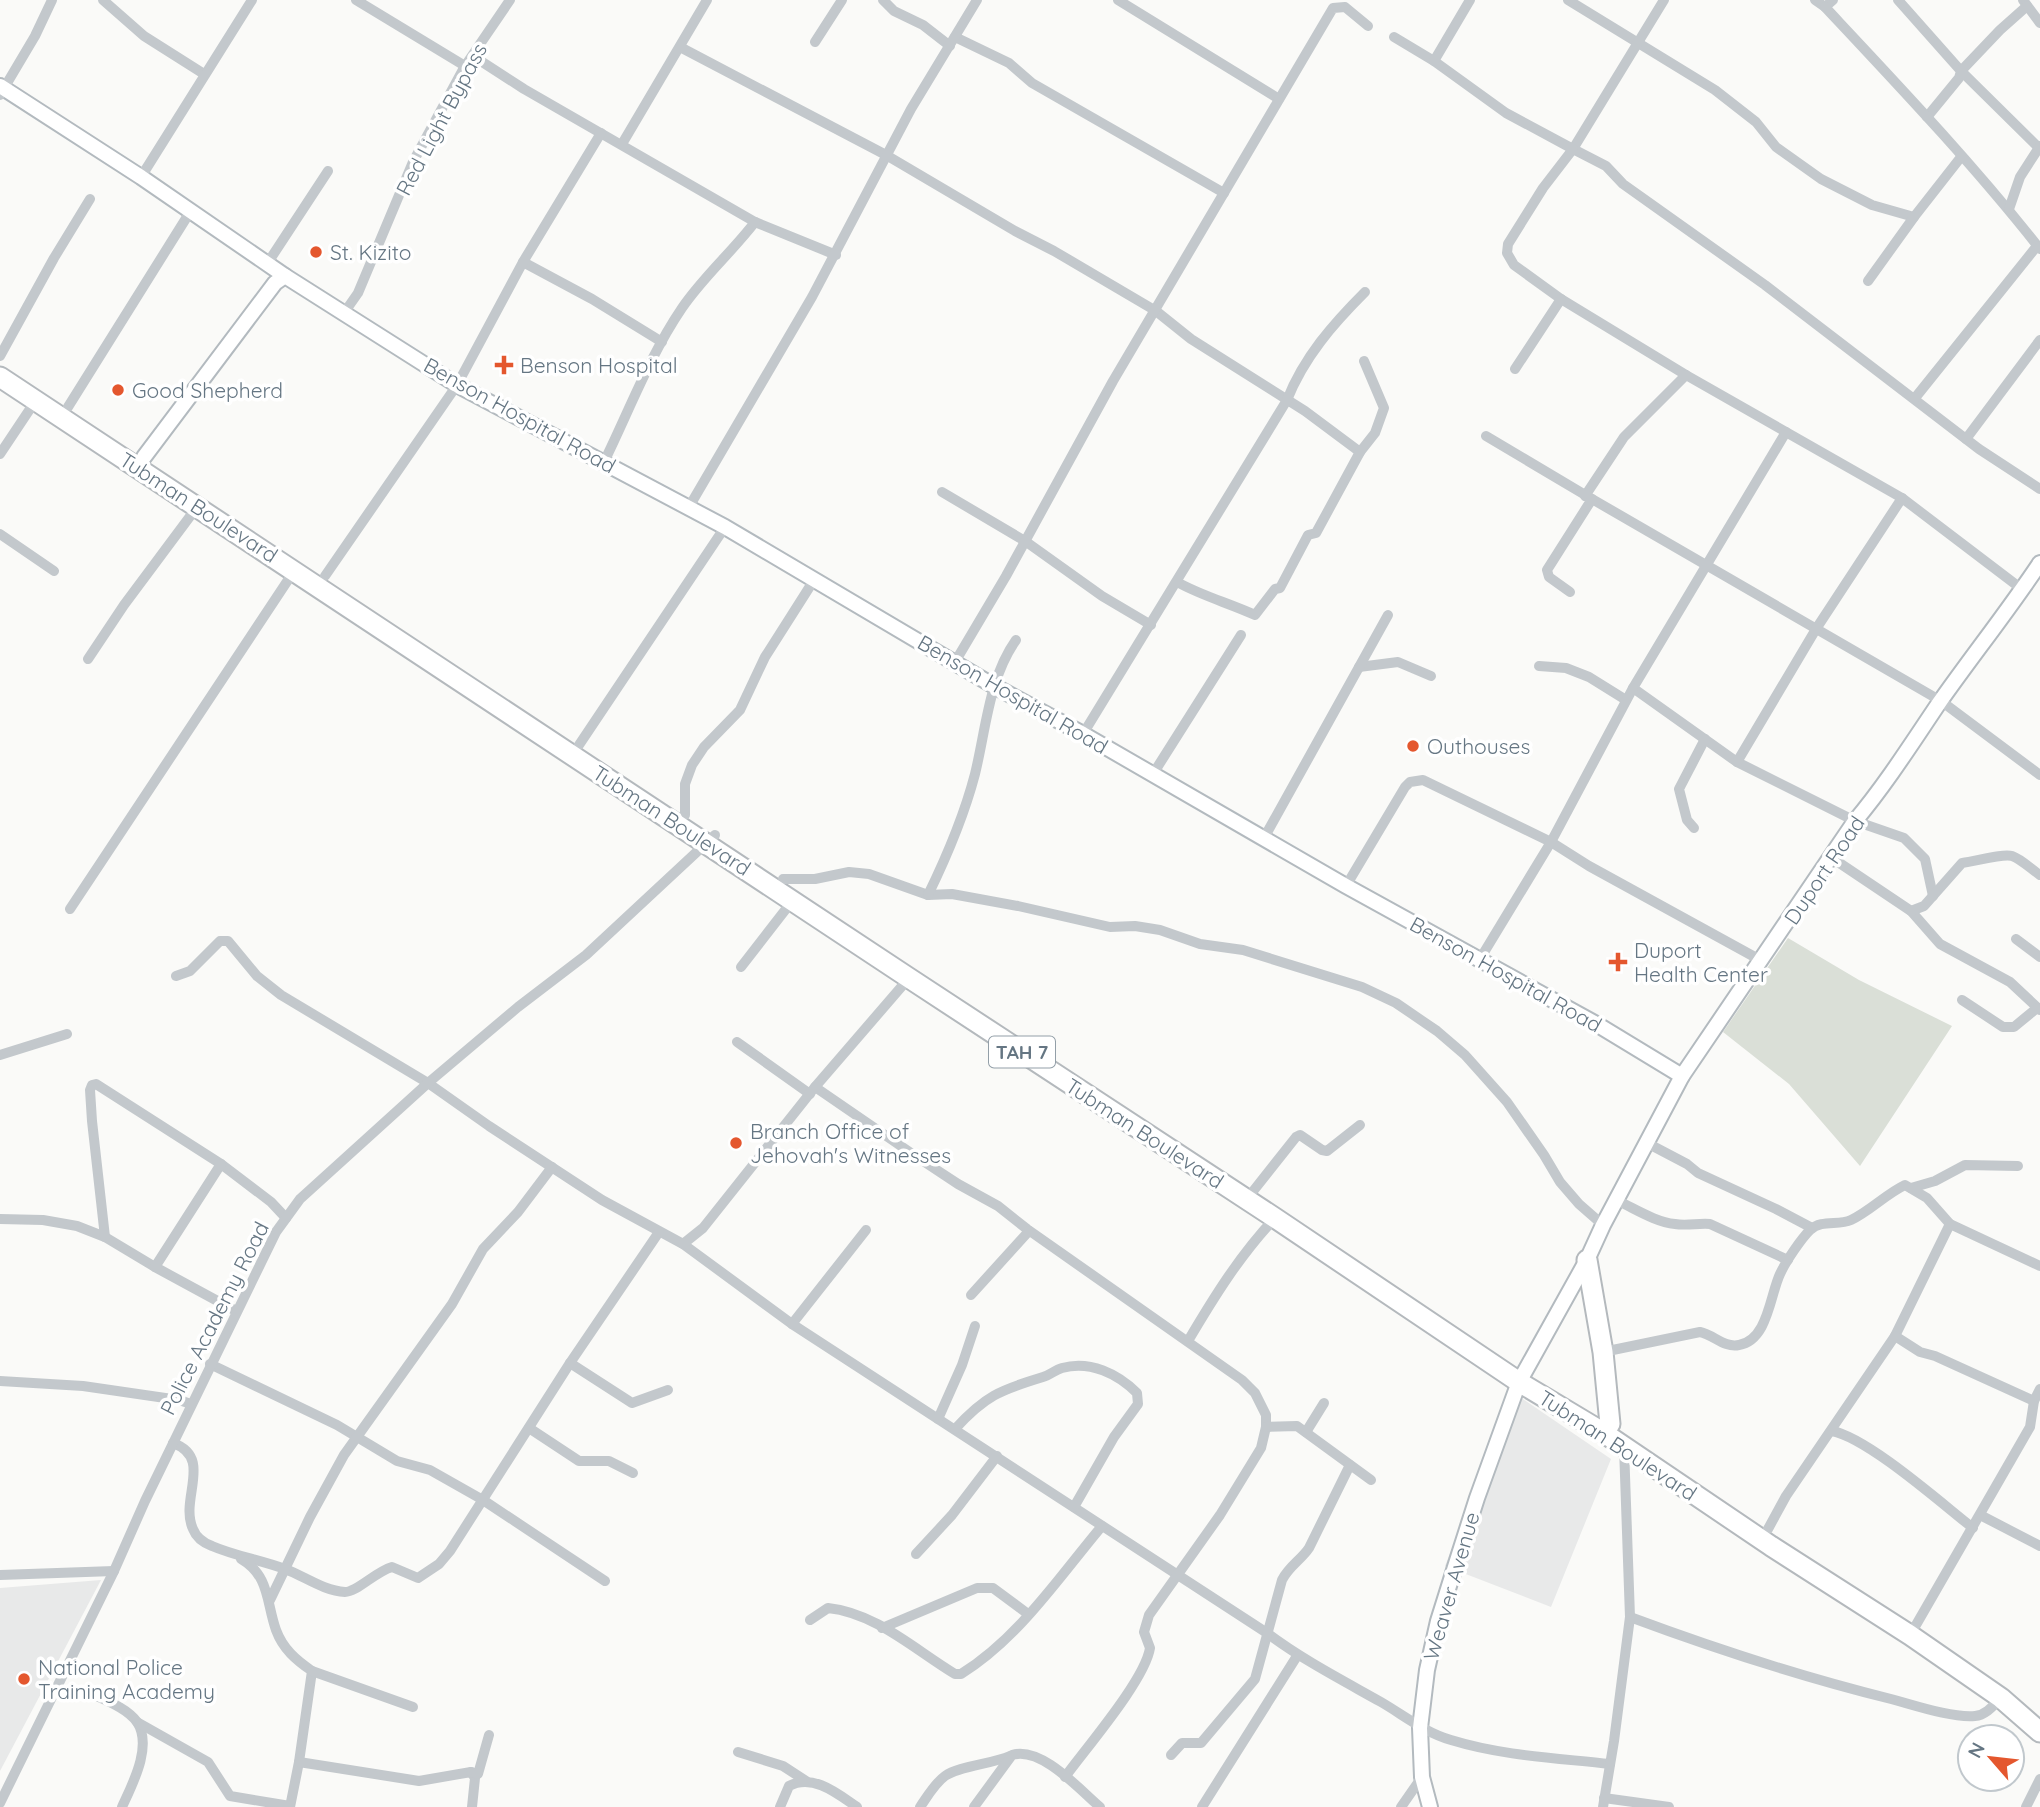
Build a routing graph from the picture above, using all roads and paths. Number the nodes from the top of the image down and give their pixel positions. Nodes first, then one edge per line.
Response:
1 (52, 0) edge
2 (103, 0) edge
3 (251, 0) edge
4 (358, 0) edge
5 (510, 0) edge
6 (707, 0) edge
7 (842, 0) edge
8 (883, 0) edge
9 (977, 0) edge
10 (1118, 0) edge
11 (1471, 0) edge
12 (1568, 0) edge
13 (1664, 0) edge
14 (1815, 0) edge
15 (1898, 0) edge
16 (2025, 3) edge
17 (1829, 4) edge
18 (2040, 23) edge
19 (1368, 26) dead end
20 (1394, 37) dead end
21 (952, 41) junction
22 (815, 42) dead end
23 (1636, 44) junction
24 (680, 47) junction
25 (473, 56) junction
26 (1434, 61) junction
27 (465, 66) junction
28 (1961, 71) junction
29 (204, 74) junction
30 (1, 90) edge
31 (1279, 99) junction
32 (1927, 117) junction
33 (601, 133) junction
34 (622, 144) junction
35 (2040, 147) edge
36 (1573, 149) junction
37 (886, 155) junction
38 (1961, 156) junction
39 (328, 171) dead end
40 (141, 177) junction
41 (1224, 194) junction
42 (90, 199) dead end
43 (2009, 209) junction
44 (190, 212) junction
45 (1914, 217) junction
46 (755, 222) junction
47 (2039, 247) edge
48 (836, 254) junction
49 (523, 262) junction
50 (267, 264) junction
51 (285, 276) junction
52 (1868, 281) dead end
53 (1365, 292) dead end
54 (1561, 299) junction
55 (1156, 311) junction
56 (344, 313) junction
57 (2040, 340) edge
58 (662, 342) junction
59 (0, 356) edge
60 (0, 362) edge
61 (1364, 362) dead end
62 (1515, 369) dead end
63 (1686, 374) junction
64 (0, 377) edge
65 (457, 385) junction
66 (1915, 398) junction
67 (36, 400) junction
68 (1287, 400) junction
69 (68, 407) junction
70 (1786, 432) junction
71 (1486, 436) dead end
72 (1966, 439) junction
73 (1360, 452) junction
74 (0, 454) edge
75 (144, 457) junction
76 (604, 461) junction
77 (2040, 489) edge
78 (943, 492) dead end
79 (1589, 498) junction
80 (1902, 498) junction
81 (197, 507) junction
82 (689, 507) junction
83 (725, 527) junction
84 (0, 534) edge
85 (1025, 541) junction
86 (1706, 564) junction
87 (2039, 566) edge
88 (54, 571) dead end
89 (294, 571) junction
90 (325, 576) junction
91 (814, 580) junction
92 (1177, 582) junction
93 (2023, 590) junction
94 (1570, 592) dead end
95 (1388, 615) dead end
96 (1151, 625) junction
97 (1816, 629) junction
98 (1241, 635) dead end
99 (1016, 640) dead end
100 (88, 659) dead end
101 (955, 662) junction
102 (1539, 666) dead end
103 (1359, 667) junction
104 (1431, 676) dead end
105 (994, 686) junction
106 (1633, 688) junction
107 (1626, 700) junction
108 (1941, 701) junction
109 (1083, 734) junction
110 (1705, 739) junction
111 (579, 745) junction
112 (1737, 762) junction
113 (1153, 774) junction
114 (2040, 775) edge
115 (685, 815) junction
116 (1855, 821) junction
117 (1694, 828) dead end
118 (1264, 838) junction
119 (711, 839) junction
120 (1551, 842) junction
121 (1832, 858) junction
122 (2040, 875) edge
123 (783, 879) junction
124 (1346, 886) junction
125 (928, 895) junction
126 (1933, 896) junction
127 (793, 900) junction
128 (70, 909) dead end
129 (1911, 911) junction
130 (2016, 939) dead end
131 (2040, 957) edge
132 (1480, 959) junction
133 (1762, 961) junction
134 (741, 967) dead end
135 (176, 976) dead end
136 (909, 978) junction
137 (1962, 1000) dead end
138 (2038, 1009) edge
139 (67, 1034) dead end
140 (737, 1042) dead end
141 (0, 1055) edge
142 (1682, 1076) junction
143 (428, 1083) junction
144 (813, 1090) junction
145 (1360, 1125) dead end
146 (1647, 1143) junction
147 (221, 1164) junction
148 (552, 1167) junction
149 (2018, 1167) dead end
150 (1911, 1188) junction
151 (1255, 1190) junction
152 (1616, 1200) junction
153 (286, 1218) junction
154 (1275, 1218) junction
155 (0, 1219) edge
156 (1950, 1224) junction
157 (1602, 1225) junction
158 (1812, 1228) junction
159 (866, 1230) dead end
160 (1030, 1231) junction
161 (659, 1232) junction
162 (105, 1237) junction
163 (683, 1244) junction
164 (1587, 1260) junction
165 (1788, 1260) junction
166 (2040, 1266) edge
167 (155, 1267) junction
168 (971, 1295) dead end
169 (236, 1311) junction
170 (792, 1324) junction
171 (975, 1326) dead end
172 (1895, 1336) junction
173 (1188, 1341) junction
174 (1603, 1352) junction
175 (570, 1363) junction
176 (210, 1364) junction
177 (1522, 1377) junction
178 (0, 1381) edge
179 (2040, 1389) edge
180 (668, 1390) dead end
181 (2035, 1401) junction
182 (1324, 1403) dead end
183 (191, 1404) junction
184 (938, 1419) junction
185 (1610, 1424) junction
186 (1266, 1427) junction
187 (529, 1428) junction
188 (955, 1429) junction
189 (2035, 1430) edge
190 (1832, 1431) junction
191 (1306, 1432) junction
192 (358, 1437) junction
193 (173, 1443) junction
194 (1624, 1447) junction
195 (997, 1456) junction
196 (1350, 1465) junction
197 (633, 1473) dead end
198 (1371, 1480) dead end
199 (483, 1500) junction
200 (1074, 1507) junction
201 (1984, 1517) dead end
202 (1102, 1526) junction
203 (1973, 1528) junction
204 (1768, 1529) junction
205 (2040, 1546) edge
206 (229, 1552) junction
207 (916, 1554) dead end
208 (285, 1569) junction
209 (114, 1571) junction
210 (1176, 1574) junction
211 (0, 1575) edge
212 (605, 1581) dead end
213 (270, 1600) junction
214 (1028, 1614) junction
215 (1630, 1617) junction
216 (810, 1620) dead end
217 (1916, 1625) junction
218 (882, 1628) junction
219 (1267, 1633) junction
220 (1297, 1656) junction
221 (312, 1671) junction
222 (90, 1693) dead end
223 (2001, 1698) junction
224 (413, 1707) dead end
225 (2040, 1717) edge
226 (137, 1722) junction
227 (1420, 1728) junction
228 (2040, 1732) edge
229 (489, 1735) dead end
230 (738, 1752) dead end
231 (1012, 1755) junction
232 (1171, 1755) dead end
233 (299, 1762) junction
234 (1610, 1764) junction
235 (471, 1772) junction
236 (1065, 1777) junction
237 (1422, 1777) junction
238 (2040, 1779) edge
239 (806, 1781) junction
240 (1604, 1802) edge
241 (0, 1803) edge
242 (290, 1806) edge
243 (122, 1807) edge
244 (472, 1807) edge
245 (780, 1807) edge
246 (857, 1807) edge
247 (920, 1807) edge
248 (974, 1807) edge
249 (1100, 1807) edge
250 (1202, 1807) edge
251 (1401, 1807) edge
252 (1430, 1807) edge
253 (1669, 1807) edge
254 (2026, 1807) edge

1 - 30 street
2 - 29 street
3 - 29 street
4 - 27 street
5 - 25 street, Red Light Bypass
6 - 24 street
7 - 22 street
8 - 21 street
9 - 21 street
10 - 31 street
11 - 26 street
12 - 23 street
13 - 23 street
14 - 17 street
15 - 28 street
16 - 18 street
16 - 28 street
17 - 32 street
19 - 31 street
20 - 26 street
21 - 37 street
21 - 41 street
23 - 36 street
23 - 45 street
24 - 34 street
24 - 37 street
25 - 27 street, Red Light Bypass
25 - 33 street
26 - 36 street
27 - 56 street, Red Light Bypass
28 - 32 street
28 - 35 street
29 - 40 street
30 - 40 street
31 - 41 street
32 - 38 street
33 - 34 street
33 - 49 street
34 - 46 street
35 - 43 street
36 - 54 street
36 - 66 street
37 - 48 street
37 - 55 street
38 - 43 street
38 - 45 street
39 - 50 street
40 - 44 street
41 - 55 street
42 - 59 street
43 - 47 street
44 - 50 street
44 - 69 street
45 - 52 street
46 - 48 street
46 - 58 street
47 - 66 street
48 - 82 street
49 - 58 street
49 - 65 street
50 - 51 street
51 - 56 street
51 - 75 street
53 - 68 street
54 - 62 street
54 - 63 street
55 - 68 street
55 - 85 street
56 - 65 street, Benson Hospital Road
57 - 72 street
58 - 76 street
60 - 69 highway, Tubman Boulevard / TAH 7
61 - 73 street
63 - 70 street
63 - 79 street
64 - 67 highway, Tubman Boulevard / TAH 7
65 - 76 street, Benson Hospital Road
65 - 90 street
66 - 72 street
67 - 74 street
67 - 81 highway, Tubman Boulevard / TAH 7
68 - 73 street
68 - 92 street
69 - 75 highway, Tubman Boulevard / TAH 7
70 - 80 street
70 - 86 street
71 - 79 street
72 - 77 street
73 - 92 street
75 - 90 highway, Tubman Boulevard / TAH 7
76 - 82 street, Benson Hospital Road
78 - 85 street
79 - 86 street
79 - 94 street
80 - 93 street
80 - 97 street
81 - 89 highway, Tubman Boulevard / TAH 7
81 - 100 street
82 - 83 street, Benson Hospital Road
83 - 91 street, Benson Hospital Road
83 - 111 street
84 - 88 street
85 - 96 street
85 - 101 street
86 - 97 street
86 - 106 street
87 - 93 street, Duport Road
89 - 119 highway, Tubman Boulevard / TAH 7
89 - 128 street
90 - 111 highway, Tubman Boulevard / TAH 7
91 - 101 street, Benson Hospital Road
91 - 115 street
92 - 96 street
93 - 108 street, Duport Road
95 - 103 street
96 - 109 street
97 - 108 street
97 - 112 street
98 - 113 street
99 - 105 street
101 - 105 street, Benson Hospital Road
102 - 107 street
103 - 104 street
103 - 118 street
105 - 109 street, Benson Hospital Road
105 - 125 street
106 - 107 street
106 - 110 street
107 - 120 street
108 - 114 street
108 - 116 street, Duport Road
109 - 113 street, Benson Hospital Road
110 - 112 street
110 - 117 street
111 - 115 highway, Tubman Boulevard / TAH 7
112 - 116 street
113 - 118 street, Benson Hospital Road
115 - 119 highway, Tubman Boulevard / TAH 7
116 - 121 street, Duport Road
116 - 126 street
118 - 124 street, Benson Hospital Road
119 - 123 highway, Tubman Boulevard / TAH 7
119 - 127 highway, Tubman Boulevard / TAH 7
119 - 143 street, Police Academy Road
120 - 124 street
120 - 132 street
120 - 133 street
121 - 129 street
121 - 133 street, Duport Road
122 - 126 street
123 - 125 street
123 - 151 highway, Tubman Boulevard / TAH 7
124 - 132 street, Benson Hospital Road
125 - 157 street
126 - 129 street
127 - 134 street
127 - 136 highway, Tubman Boulevard / TAH 7
129 - 138 street
130 - 131 street
132 - 142 street, Benson Hospital Road
133 - 142 street, Duport Road
135 - 143 street
136 - 144 street
136 - 154 highway, Tubman Boulevard / TAH 7
137 - 138 street
139 - 141 street
140 - 144 street
142 - 146 street, Duport Road
143 - 148 street
143 - 153 street, Police Academy Road
144 - 160 street
144 - 163 street
145 - 151 street
146 - 152 street, Duport Road
146 - 158 street
147 - 153 street
147 - 162 street
147 - 167 street
148 - 161 street
148 - 192 street
149 - 150 street
150 - 156 street
150 - 158 street
151 - 177 highway, Tubman Boulevard / TAH 7
152 - 157 street, Duport Road
152 - 165 street
153 - 169 street, Police Academy Road
154 - 173 street
154 - 177 highway, Tubman Boulevard / TAH 7
155 - 162 street
156 - 166 street
156 - 172 street
157 - 164 street, Duport Road
158 - 165 street
159 - 170 street
160 - 168 street
160 - 173 street
161 - 163 street
161 - 175 street
162 - 167 street
163 - 170 street
164 - 174 highway
164 - 177 street, Duport Road
165 - 174 street
167 - 169 street
169 - 176 street, Police Academy Road
170 - 184 street
171 - 184 street
172 - 181 street
172 - 190 street
173 - 186 street
174 - 185 highway
175 - 180 street
175 - 187 street
176 - 183 street, Police Academy Road
176 - 192 street
177 - 185 highway, Tubman Boulevard / TAH 7
177 - 194 highway, Tubman Boulevard / TAH 7
177 - 227 street, Weaver Avenue
178 - 183 street
179 - 181 street
181 - 189 street
182 - 191 street
183 - 193 street, Police Academy Road
184 - 188 street
185 - 204 highway, Tubman Boulevard / TAH 7
186 - 191 street
186 - 210 street
187 - 197 street
187 - 199 street
188 - 195 street
188 - 200 street
189 - 203 street
190 - 203 street
190 - 204 street
191 - 196 street
192 - 199 street
192 - 208 street
193 - 206 street
193 - 209 street, Police Academy Road
194 - 215 street
194 - 223 highway, Tubman Boulevard / TAH 7
195 - 200 street
195 - 207 street
196 - 198 street
196 - 219 street
199 - 208 street
199 - 212 street
200 - 202 street
201 - 205 street
202 - 210 street
202 - 214 street
203 - 217 street
204 - 217 highway, Tubman Boulevard / TAH 7
206 - 208 street
206 - 213 street
208 - 213 street
209 - 211 street
209 - 241 street, Police Academy Road
210 - 219 street
210 - 236 street
213 - 221 street
214 - 218 street
214 - 218 street
215 - 223 street
215 - 234 street
216 - 218 street
217 - 225 highway, Tubman Boulevard / TAH 7
219 - 220 street
219 - 232 street
220 - 227 street
220 - 250 street
221 - 224 street
221 - 233 street
222 - 226 street
223 - 228 highway, Tubman Boulevard / TAH 7
226 - 242 street
226 - 243 street
227 - 234 street
227 - 237 street, Weaver Avenue
229 - 235 street
230 - 239 street
231 - 236 street
231 - 247 street
231 - 248 street
233 - 235 street
233 - 242 street
234 - 240 street
235 - 244 street
236 - 249 street
237 - 251 street
237 - 252 street, Weaver Avenue
238 - 254 street
239 - 245 street
239 - 246 street
240 - 253 street

